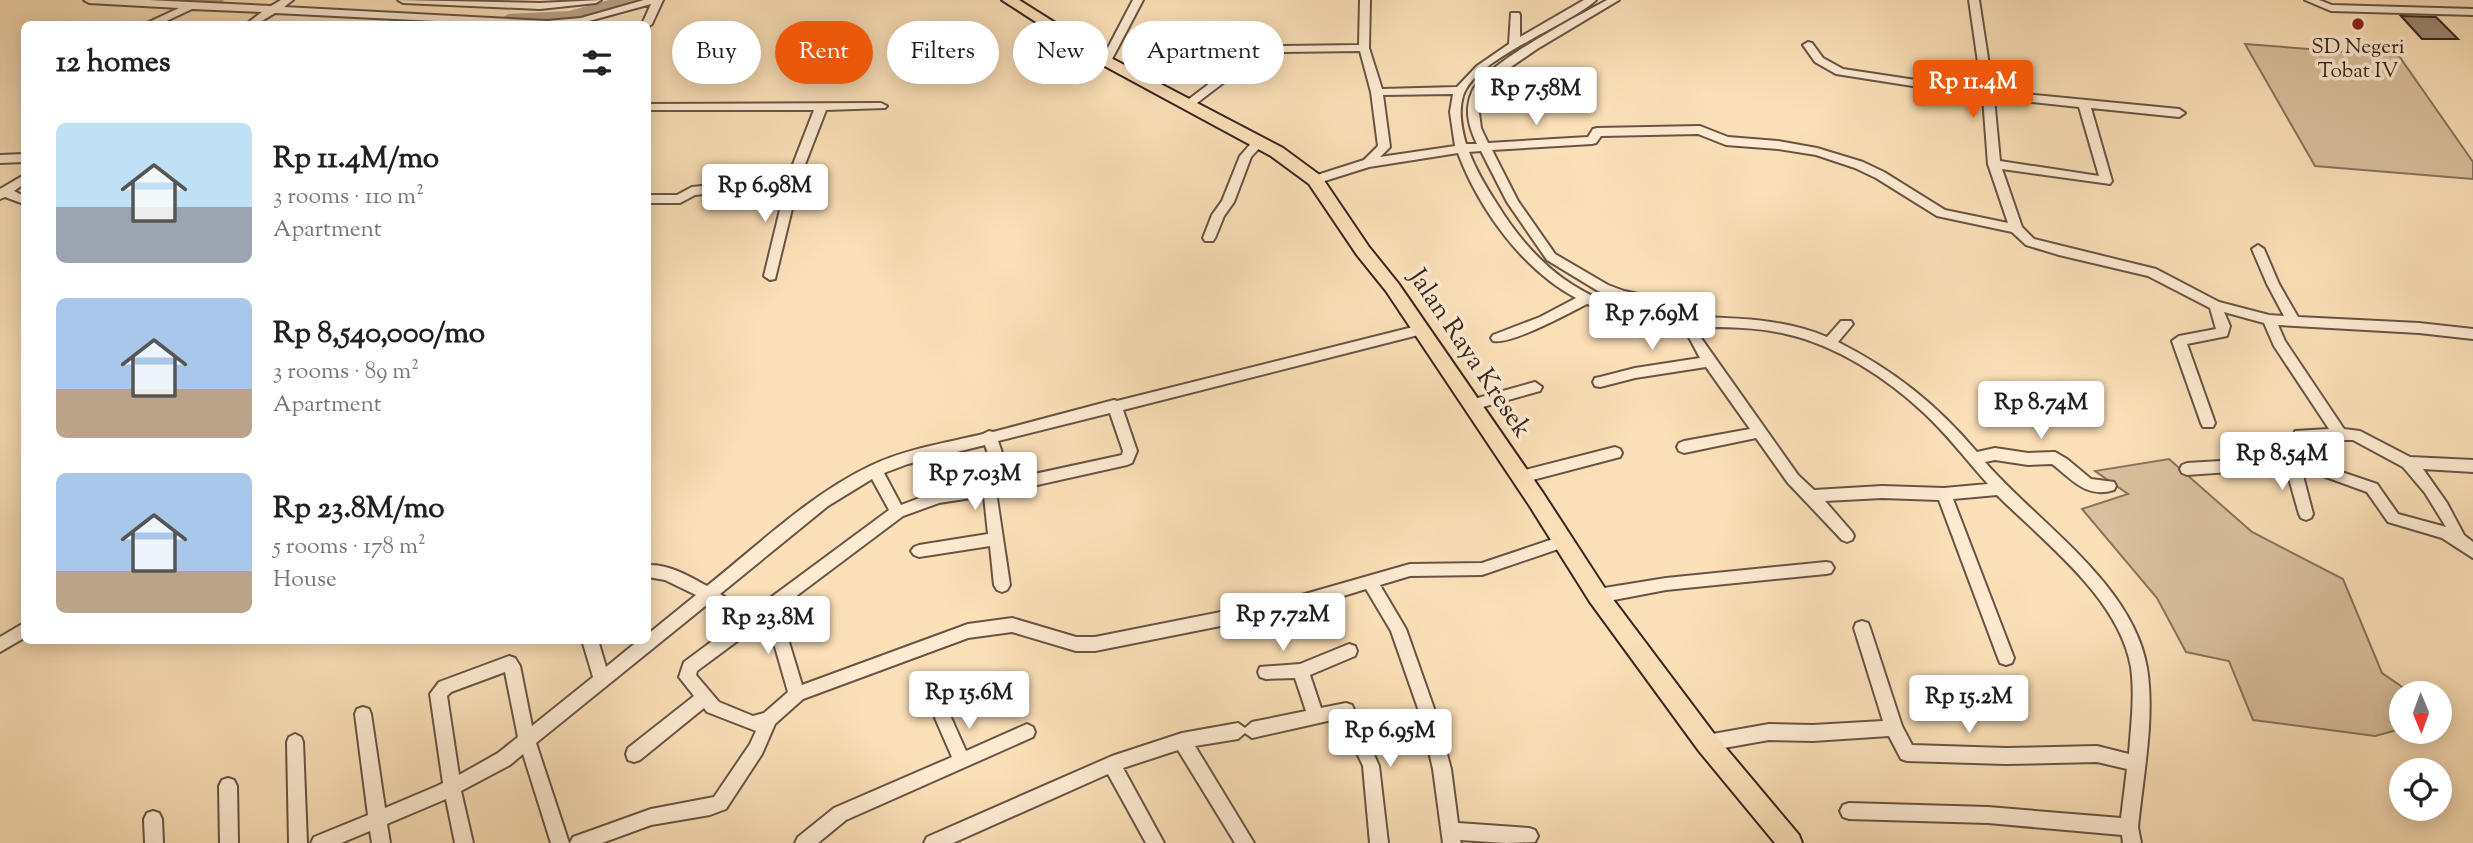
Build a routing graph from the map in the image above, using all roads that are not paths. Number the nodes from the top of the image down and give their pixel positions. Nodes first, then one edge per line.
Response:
1 (89, 0) edge
2 (288, 0) edge
3 (403, 0) edge
4 (596, 0) edge
5 (656, 0) edge
6 (1009, 0) edge
7 (1138, 0) edge
8 (1365, 0) edge
9 (1591, 0) edge
10 (1614, 0) edge
11 (1974, 0) edge
12 (2310, 0) edge
13 (2457, 0) edge
14 (191, 6) junction
15 (278, 9) junction
16 (2473, 11) edge
17 (360, 15) junction
18 (1515, 15) dead end
19 (158, 21) edge
20 (256, 21) edge
21 (353, 21) edge
22 (484, 21) edge
23 (582, 21) edge
24 (648, 21) edge
25 (1042, 21) edge
26 (1808, 45) dead end
27 (1514, 47) junction
28 (1364, 48) junction
29 (1284, 49) edge
30 (1108, 57) edge
31 (1108, 62) edge
32 (1500, 62) junction
33 (1481, 76) junction
34 (1215, 84) edge
35 (1377, 92) junction
36 (1987, 94) junction
37 (1466, 101) junction
38 (2084, 103) junction
39 (1189, 104) junction
40 (881, 106) dead end
41 (651, 107) edge
42 (821, 107) junction
43 (2179, 113) dead end
44 (1259, 142) junction
45 (1473, 148) junction
46 (21, 158) edge
47 (0, 159) edge
48 (1368, 163) junction
49 (1994, 164) junction
50 (793, 180) junction
51 (1315, 180) junction
52 (21, 181) edge
53 (2, 194) edge
54 (21, 199) edge
55 (651, 199) edge
56 (1503, 202) junction
57 (1516, 225) junction
58 (2016, 229) junction
59 (1209, 238) dead end
60 (1539, 243) junction
61 (1520, 245) junction
62 (2258, 249) dead end
63 (1544, 259) junction
64 (770, 276) dead end
65 (1587, 298) junction
66 (2214, 305) junction
67 (1688, 316) junction
68 (2269, 320) junction
69 (2292, 320) junction
70 (1421, 330) junction
71 (2473, 334) edge
72 (1497, 338) dead end
73 (1710, 361) junction
74 (1600, 382) dead end
75 (1535, 387) dead end
76 (1114, 405) junction
77 (1472, 405) junction
78 (2208, 423) dead end
79 (1760, 432) junction
80 (2340, 434) junction
81 (989, 436) junction
82 (1684, 447) dead end
83 (1615, 453) dead end
84 (1973, 459) junction
85 (2294, 460) junction
86 (2408, 463) junction
87 (2473, 467) edge
88 (875, 470) junction
89 (2187, 470) dead end
90 (1521, 477) junction
91 (1006, 485) junction
92 (2109, 486) dead end
93 (990, 489) junction
94 (2001, 489) junction
95 (1944, 494) junction
96 (1811, 496) junction
97 (898, 512) junction
98 (2306, 514) dead end
99 (1847, 536) dead end
100 (996, 539) junction
101 (1562, 542) junction
102 (2468, 546) edge
103 (919, 551) dead end
104 (1826, 568) dead end
105 (651, 571) edge
106 (1370, 582) junction
107 (1002, 585) dead end
108 (710, 595) junction
109 (1598, 596) junction
110 (771, 607) junction
111 (750, 621) junction
112 (1862, 628) dead end
113 (21, 632) edge
114 (651, 641) edge
115 (591, 644) edge
116 (648, 644) edge
117 (0, 645) edge
118 (1349, 651) dead end
119 (2006, 658) dead end
120 (1301, 671) junction
121 (1266, 672) dead end
122 (602, 680) junction
123 (797, 694) junction
124 (704, 698) junction
125 (363, 714) dead end
126 (1316, 716) junction
127 (943, 718) dead end
128 (769, 719) junction
129 (1894, 728) junction
130 (1027, 732) dead end
131 (527, 740) junction
132 (1182, 741) junction
133 (295, 742) dead end
134 (1707, 743) junction
135 (634, 754) dead end
136 (961, 759) junction
137 (2135, 763) junction
138 (1112, 764) junction
139 (228, 786) dead end
140 (452, 788) junction
141 (1849, 811) dead end
142 (378, 819) junction
143 (153, 820) dead end
144 (2131, 835) edge
145 (1529, 836) dead end
146 (1451, 837) edge
147 (154, 843) edge
148 (229, 843) edge
149 (298, 843) edge
150 (320, 843) edge
151 (381, 843) edge
152 (464, 843) edge
153 (560, 843) edge
154 (579, 843) edge
155 (804, 843) edge
156 (933, 843) edge
157 (1156, 843) edge
158 (1245, 843) edge
159 (1378, 843) edge
160 (1790, 843) edge

1 - 14 street
2 - 15 street
3 - 4 street
5 - 23 street
5 - 24 street
6 - 25 main road, Jalan Raya Kresek
7 - 30 street
8 - 28 street
9 - 27 street
10 - 32 street
11 - 36 street
12 - 16 street
13 - 16 street
14 - 15 street
14 - 19 street
15 - 17 street
15 - 20 street
17 - 21 street
17 - 22 street
18 - 27 street
26 - 36 street
27 - 32 street
28 - 29 street
28 - 35 street
31 - 39 main road, Jalan Raya Kresek
32 - 33 street
33 - 37 street
33 - 37 street
34 - 39 street
35 - 37 street
35 - 48 street
36 - 38 street
36 - 49 street
37 - 45 street
37 - 45 street
38 - 43 street
38 - 49 street
39 - 44 main road, Jalan Raya Kresek
40 - 42 street
41 - 42 street
42 - 50 street
44 - 51 main road, Jalan Raya Kresek
44 - 59 street
45 - 48 street
45 - 56 street
45 - 56 street
45 - 58 street
46 - 47 street
48 - 51 street
49 - 58 street
50 - 55 street
50 - 64 street
51 - 70 main road, Jalan Raya Kresek
52 - 53 street
53 - 54 street
56 - 57 street
56 - 57 street
57 - 60 street
57 - 61 street
58 - 66 street
60 - 61 street
60 - 63 street
61 - 63 street
62 - 69 street
63 - 65 street
63 - 67 street
65 - 67 street
65 - 72 street
66 - 68 street
66 - 78 street
67 - 73 street
67 - 84 street
68 - 69 street
68 - 80 street
69 - 71 street
70 - 76 street
70 - 77 main road, Jalan Raya Kresek
73 - 74 street
73 - 79 street
75 - 77 street
76 - 81 street
76 - 91 street
77 - 90 main road, Jalan Raya Kresek
79 - 82 street
79 - 96 street
80 - 85 street
80 - 86 street
81 - 88 street
81 - 91 street
83 - 90 street
84 - 92 street
84 - 94 street
85 - 89 street
85 - 98 street
85 - 102 street
86 - 87 street
86 - 102 street
88 - 97 street
88 - 108 street
90 - 101 main road, Jalan Raya Kresek
91 - 93 street
93 - 97 street
93 - 100 street
94 - 95 street
94 - 137 street
95 - 96 street
95 - 119 street
96 - 99 street
97 - 110 street
100 - 103 street
100 - 107 street
101 - 106 street
101 - 109 main road, Jalan Raya Kresek
104 - 109 street
105 - 108 street
106 - 123 street
106 - 146 street
108 - 111 street
108 - 114 street
109 - 134 main road, Jalan Raya Kresek
110 - 111 street
110 - 123 street
111 - 124 street
112 - 129 street
113 - 117 street
115 - 122 street
116 - 122 street
118 - 120 street
120 - 121 street
120 - 126 street
122 - 131 street
123 - 128 street
124 - 128 street
124 - 135 street
125 - 142 street
126 - 132 street
126 - 159 street
127 - 136 street
128 - 154 street
129 - 134 street
129 - 137 street
130 - 136 street
131 - 140 street
131 - 140 street
131 - 153 street
132 - 138 street
132 - 158 street
133 - 149 street
134 - 160 main road, Jalan Raya Kresek
136 - 155 street
137 - 144 street
138 - 156 street
138 - 157 street
139 - 148 street
140 - 142 street
140 - 152 street
141 - 144 street
142 - 150 street
142 - 151 street
143 - 147 street
145 - 146 street

